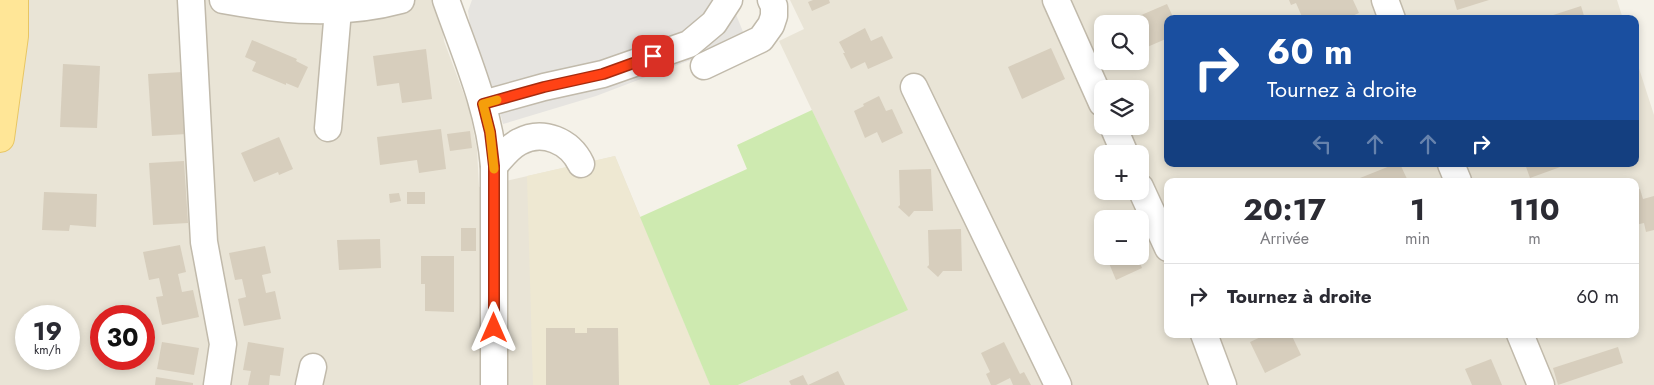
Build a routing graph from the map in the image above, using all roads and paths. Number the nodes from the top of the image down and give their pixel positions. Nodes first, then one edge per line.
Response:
1 (14, 0) edge
2 (191, 0) edge
3 (223, 0) edge
4 (401, 0) edge
5 (446, 0) edge
6 (729, 0) edge
7 (771, 0) edge
8 (1056, 0) edge
9 (1385, 0) edge
10 (338, 10) junction
11 (1391, 15) edge
12 (704, 66) dead end
13 (1094, 85) edge
14 (914, 87) dead end
15 (4, 93) edge
16 (483, 104) junction
17 (328, 128) dead end
18 (0, 138) edge
19 (581, 164) dead end
20 (494, 166) junction
21 (1146, 200) edge
22 (1164, 239) edge
23 (1205, 338) edge
24 (1522, 338) edge
25 (217, 385) edge
26 (494, 385) edge
27 (1058, 385) edge
28 (1223, 385) edge
29 (1541, 385) edge

1 - 15 main road
2 - 25 street
3 - 10 street
4 - 10 street
5 - 16 street
6 - 16 street
7 - 12 street
8 - 13 street
9 - 11 street
10 - 17 street
14 - 27 street
15 - 18 main road
16 - 20 street
19 - 20 street
20 - 26 street
21 - 22 street
23 - 28 street
24 - 29 street

